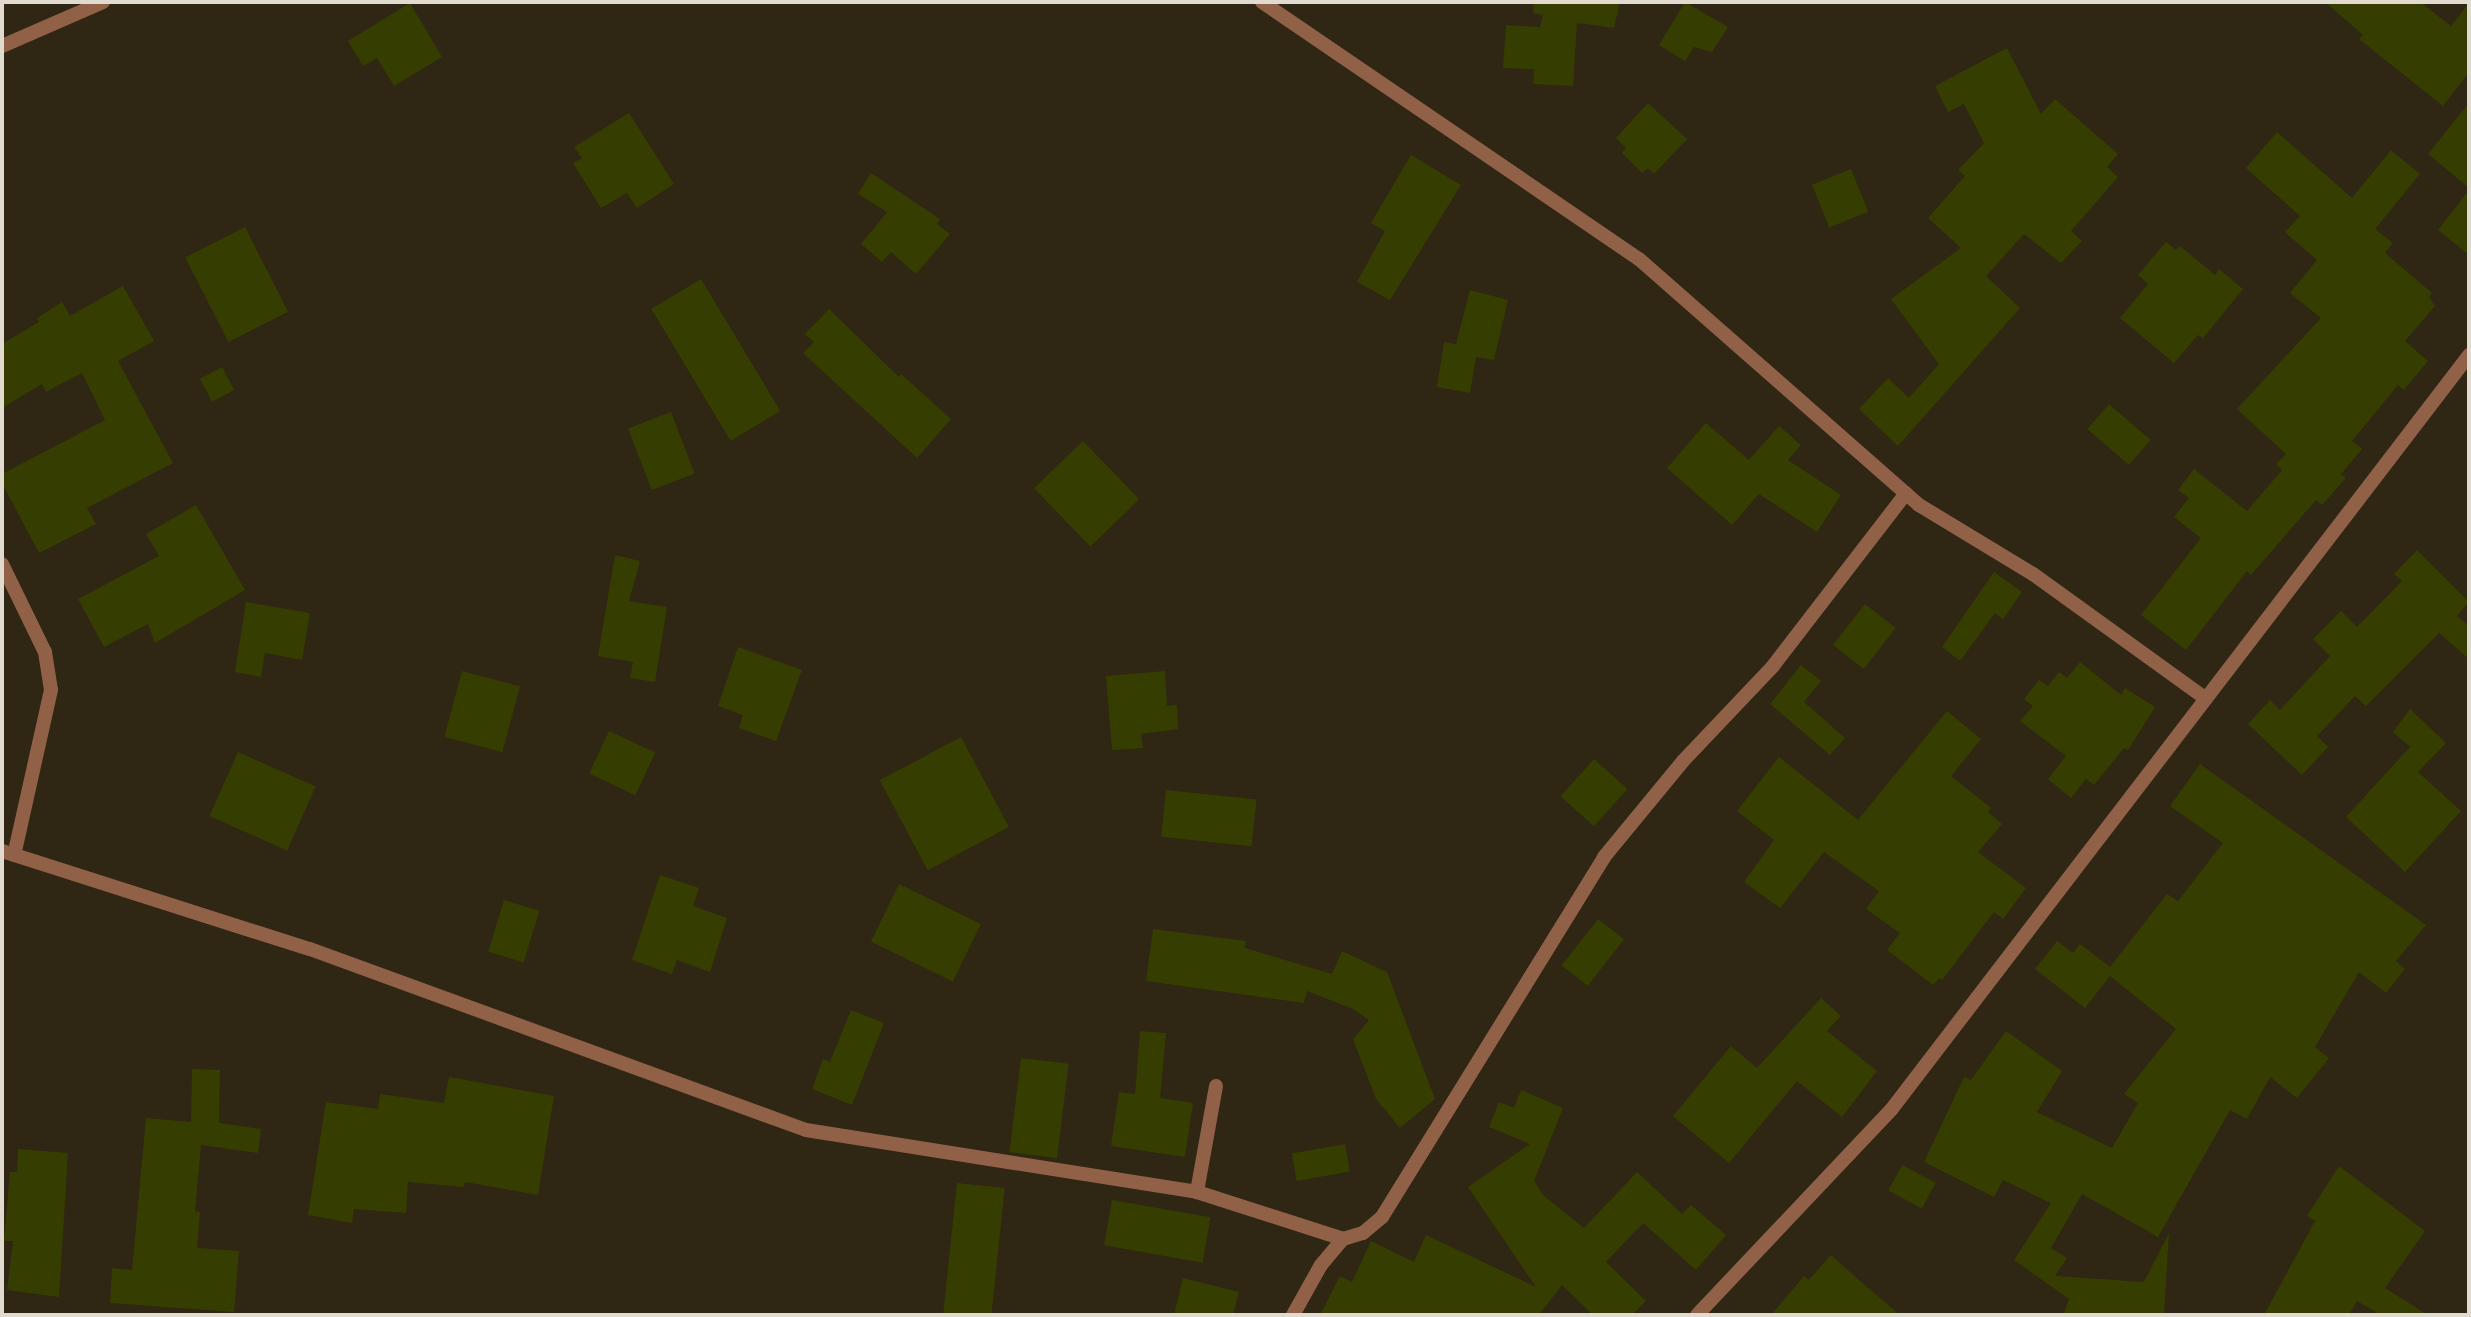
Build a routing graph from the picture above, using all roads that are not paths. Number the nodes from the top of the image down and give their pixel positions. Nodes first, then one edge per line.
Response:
1 (103, 2) edge
2 (1262, 2) edge
3 (2, 46) edge
4 (2469, 355) edge
5 (1906, 494) junction
6 (2, 564) edge
7 (2206, 699) junction
8 (8, 853) edge
9 (1216, 1086) dead end
10 (1197, 1192) junction
11 (1343, 1239) junction
12 (1293, 1315) edge
13 (1697, 1315) edge

1 - 3 street
2 - 5 street
4 - 7 street
5 - 7 street
5 - 11 street
6 - 8 street
7 - 13 street
8 - 10 street
9 - 10 street
10 - 11 street
11 - 12 street

